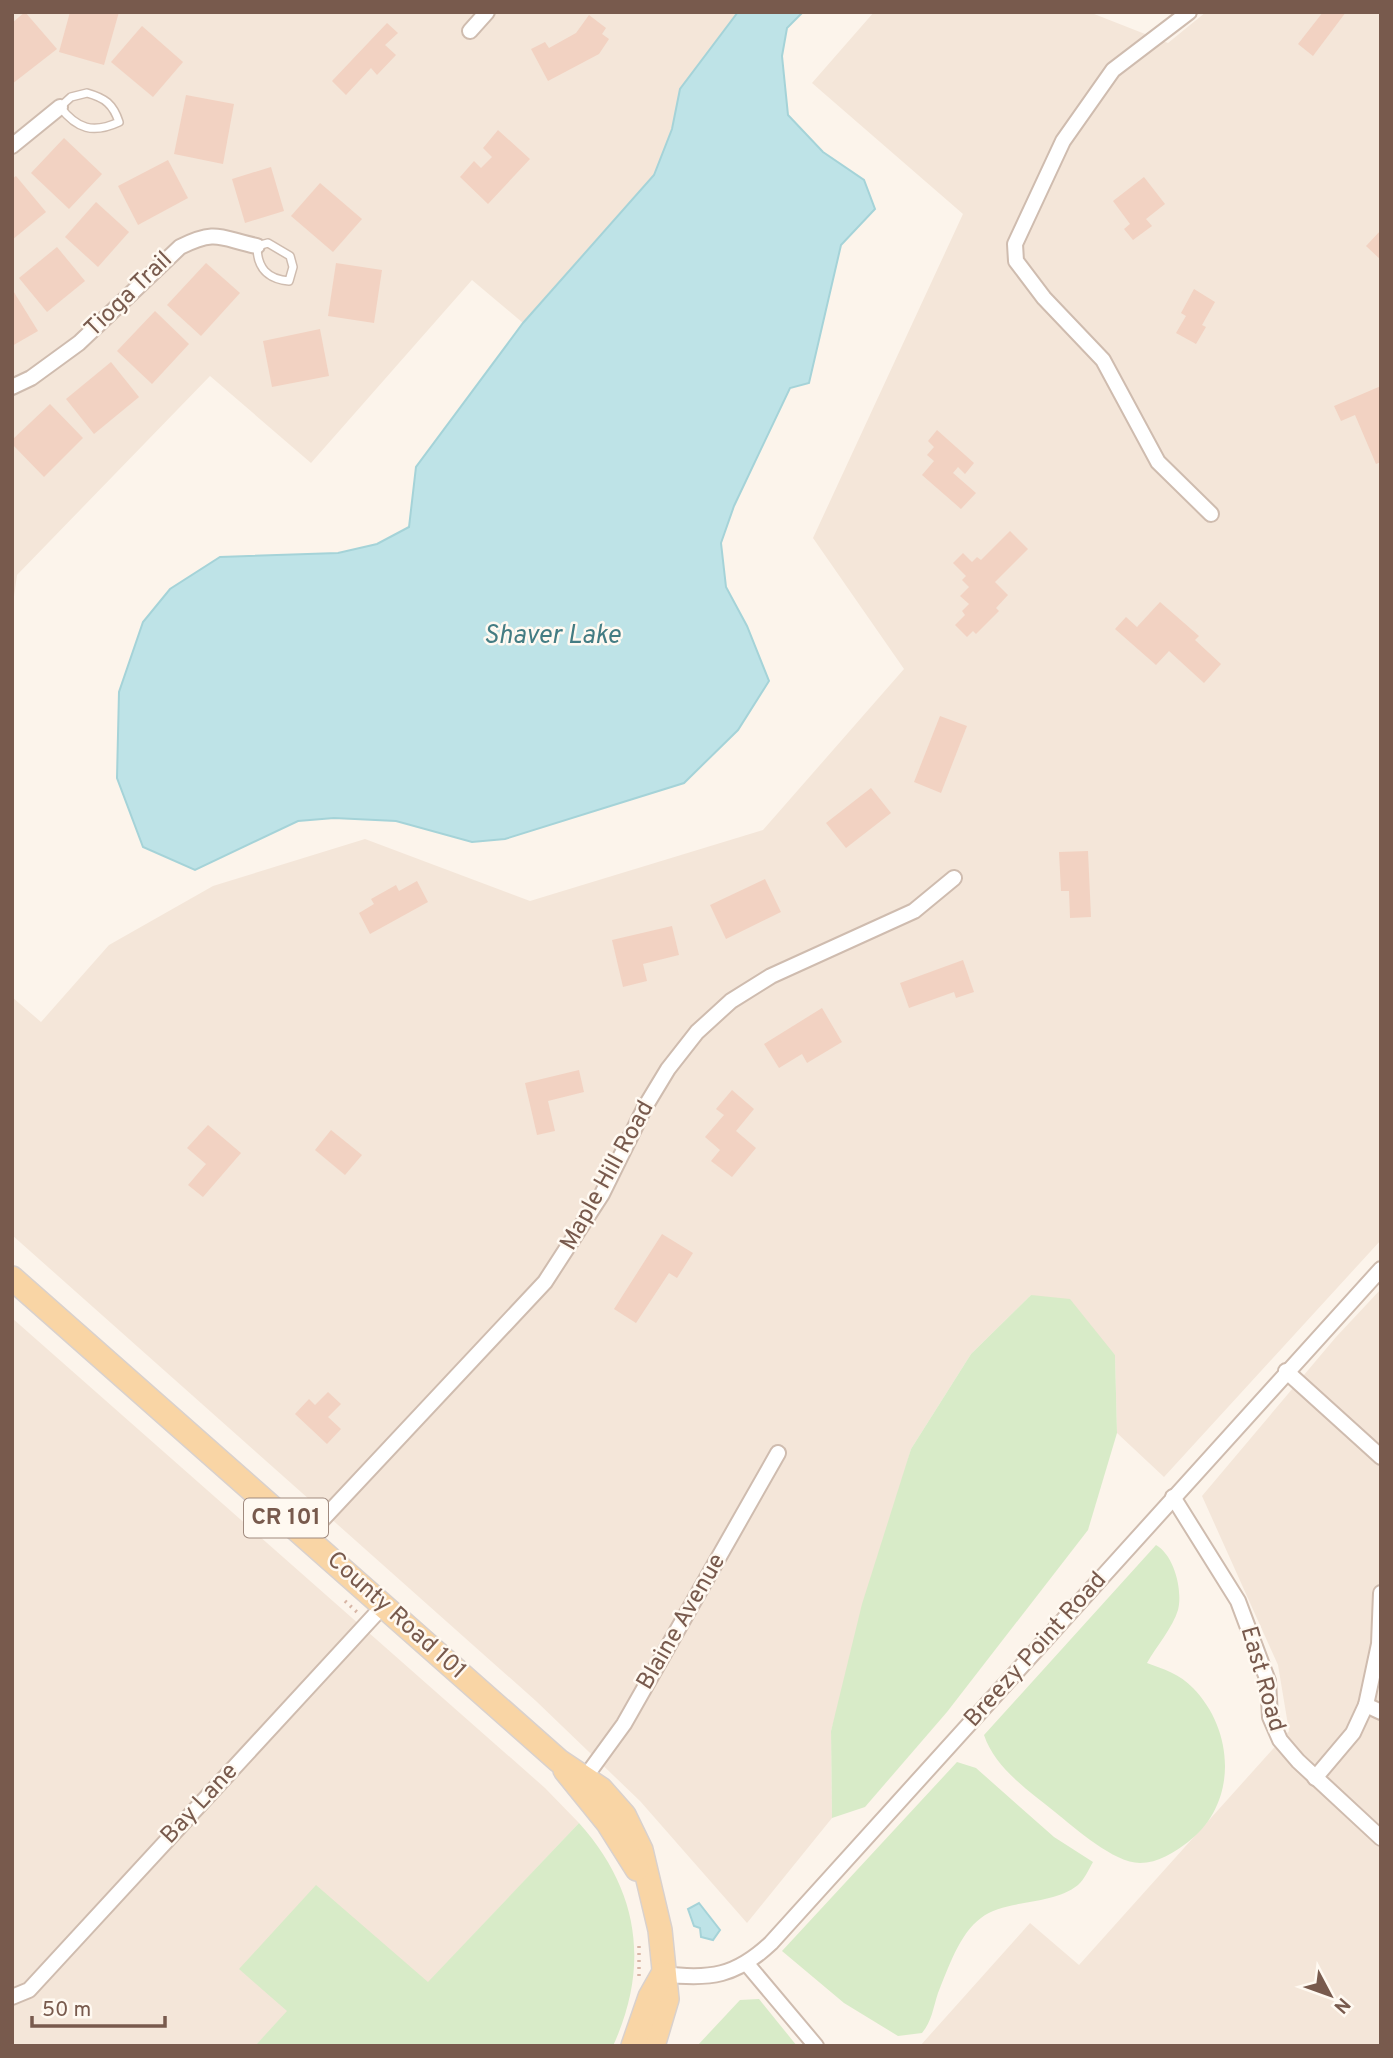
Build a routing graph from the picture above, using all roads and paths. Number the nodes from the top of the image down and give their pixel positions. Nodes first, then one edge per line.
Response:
1 (486, 12) edge
2 (1189, 12) edge
3 (470, 31) dead end
4 (60, 107) junction
5 (12, 146) edge
6 (257, 246) junction
7 (12, 387) edge
8 (1211, 514) dead end
9 (954, 878) dead end
10 (1381, 1269) edge
11 (12, 1278) edge
12 (1286, 1371) junction
13 (778, 1453) dead end
14 (1381, 1457) edge
15 (1173, 1497) junction
16 (307, 1536) junction
17 (1381, 1593) edge
18 (384, 1605) junction
19 (1366, 1705) junction
20 (1381, 1712) edge
21 (1315, 1778) junction
22 (581, 1782) junction
23 (1381, 1838) edge
24 (640, 1932) dead end
25 (747, 1964) junction
26 (663, 1974) junction
27 (638, 1984) dead end
28 (12, 1997) edge
29 (633, 2046) edge
30 (653, 2046) edge
31 (816, 2046) edge

1 - 3 street
2 - 8 street
4 - 4 lane
4 - 5 street
6 - 6 lane
6 - 7 street, Tioga Trail
9 - 16 street, Maple Hill Road
10 - 12 street, Breezy Point Road
11 - 16 main road, County Road 101 / CR 101
12 - 14 street
12 - 15 street, Breezy Point Road
13 - 22 street, Blaine Avenue
15 - 21 street, East Road
15 - 25 street, Breezy Point Road
16 - 18 main road, County Road 101 / CR 101
17 - 19 street
18 - 22 main road, County Road 101 / CR 101
18 - 28 street, Bay Lane
19 - 20 street
19 - 21 street
21 - 23 street, East Road
22 - 26 main road, County Road 101 / CR 101
24 - 27 path
25 - 26 street, Breezy Point Road
25 - 31 street
26 - 29 main road
26 - 30 main road, County Road 101 / CR 101

